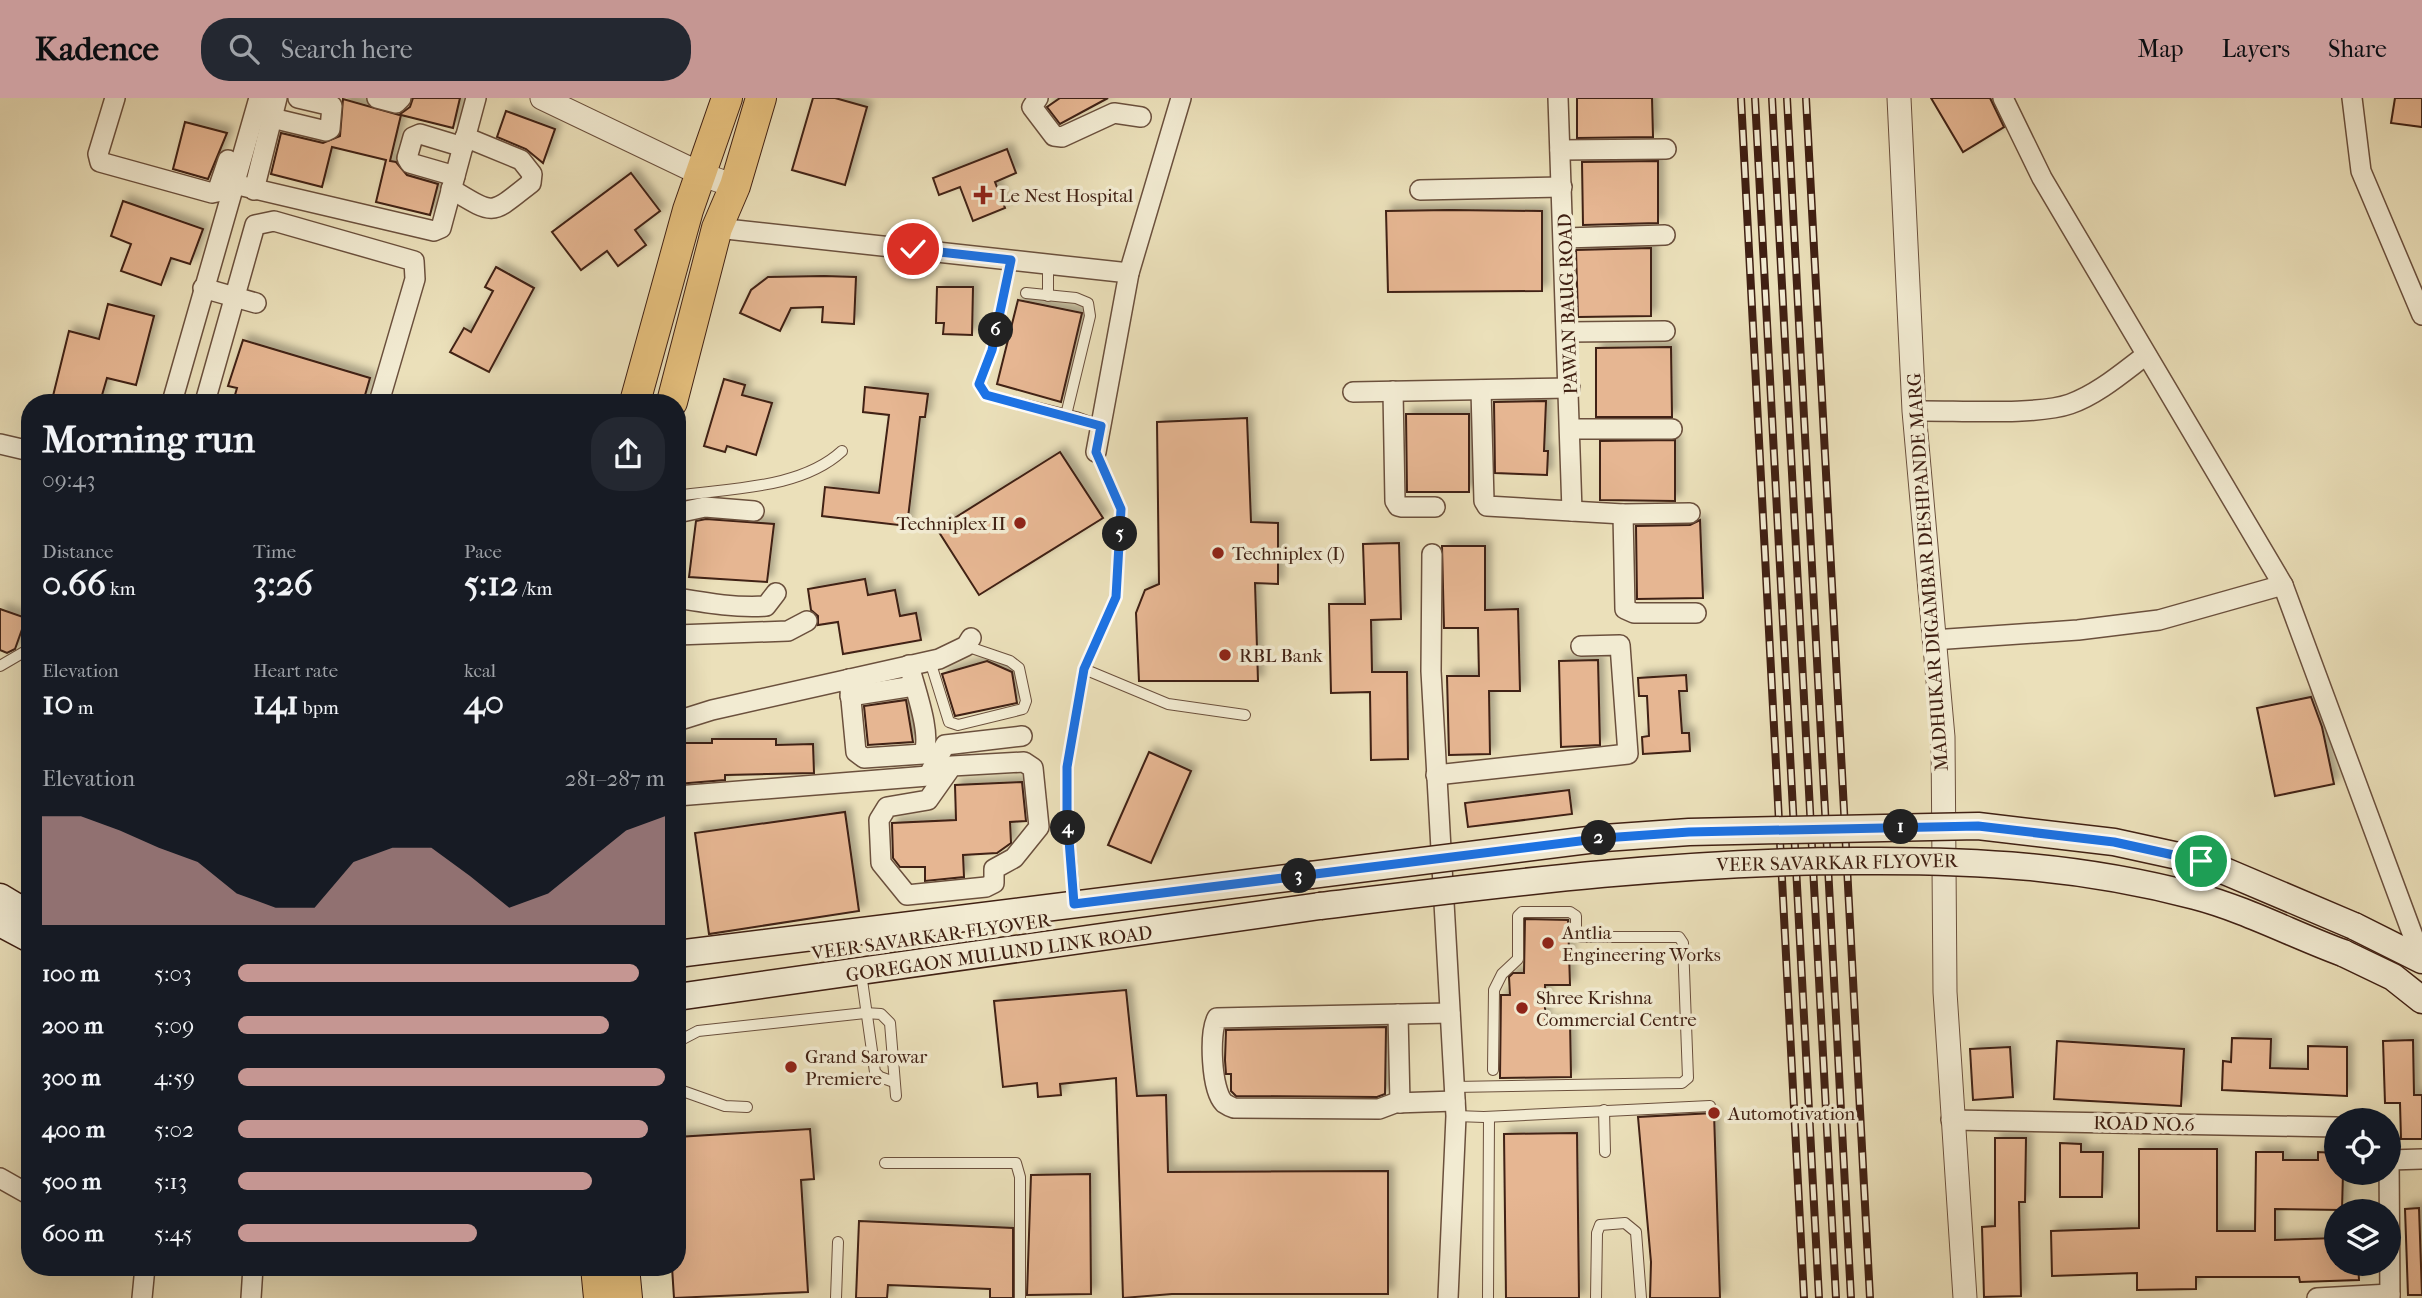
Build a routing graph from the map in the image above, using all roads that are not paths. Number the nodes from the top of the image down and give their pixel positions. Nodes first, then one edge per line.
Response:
1 (115, 98) edge
2 (246, 98) edge
3 (259, 98) edge
4 (278, 98) edge
5 (298, 98) edge
6 (377, 98) edge
7 (401, 98) edge
8 (476, 98) edge
9 (542, 98) edge
10 (727, 98) edge
11 (761, 98) edge
12 (1038, 98) edge
13 (1181, 98) edge
14 (1558, 98) edge
15 (1899, 98) edge
16 (2003, 98) edge
17 (2352, 98) edge
18 (1141, 117) dead end
19 (272, 118) junction
20 (464, 142) junction
21 (1560, 149) junction
22 (1666, 149) dead end
23 (230, 172) junction
24 (703, 175) junction
25 (453, 183) junction
26 (735, 186) junction
27 (1562, 187) junction
28 (254, 190) junction
29 (1420, 190) dead end
30 (718, 228) junction
31 (1665, 235) dead end
32 (1564, 238) junction
33 (1011, 260) junction
34 (1048, 264) junction
35 (1129, 274) junction
36 (202, 288) junction
37 (1026, 293) dead end
38 (1048, 296) junction
39 (235, 297) junction
40 (256, 303) dead end
41 (2422, 315) edge
42 (1665, 331) dead end
43 (1568, 332) junction
44 (2147, 355) junction
45 (1570, 388) junction
46 (1481, 390) junction
47 (1394, 391) junction
48 (1353, 392) dead end
49 (174, 394) edge
50 (207, 394) edge
51 (381, 394) edge
52 (637, 394) edge
53 (674, 394) edge
54 (1913, 411) junction
55 (1066, 415) junction
56 (1101, 426) junction
57 (1571, 429) junction
58 (1672, 429) dead end
59 (0, 444) edge
60 (21, 450) edge
61 (842, 451) dead end
62 (1096, 452) joint
63 (686, 495) edge
64 (1435, 507) dead end
65 (686, 511) edge
66 (754, 511) dead end
67 (1572, 511) junction
68 (1690, 513) dead end
69 (1623, 514) junction
70 (1432, 554) dead end
71 (2283, 585) junction
72 (776, 593) dead end
73 (686, 599) edge
74 (1696, 613) dead end
75 (807, 621) dead end
76 (686, 635) edge
77 (1933, 640) junction
78 (968, 642) joint
79 (1581, 646) dead end
80 (21, 654) edge
81 (930, 661) junction
82 (909, 665) junction
83 (0, 666) edge
84 (1084, 669) junction
85 (849, 687) junction
86 (914, 687) junction
87 (1245, 715) dead end
88 (686, 718) edge
89 (1022, 736) dead end
90 (1436, 775) junction
91 (686, 795) edge
92 (1311, 875) joint
93 (1260, 883) junction
94 (0, 885) edge
95 (907, 895) junction
96 (21, 896) edge
97 (0, 897) edge
98 (1074, 904) junction
99 (1320, 906) joint
100 (21, 910) edge
101 (0, 911) edge
102 (1266, 913) junction
103 (21, 922) edge
104 (0, 923) edge
105 (912, 926) junction
106 (21, 934) edge
107 (686, 953) edge
108 (2422, 960) edge
109 (686, 971) edge
110 (861, 973) junction
111 (686, 983) edge
112 (733, 991) junction
113 (686, 996) edge
114 (686, 1000) edge
115 (2422, 1000) edge
116 (865, 1013) junction
117 (1450, 1013) junction
118 (1398, 1014) junction
119 (686, 1037) edge
120 (1493, 1070) dead end
121 (894, 1082) junction
122 (686, 1092) edge
123 (896, 1096) dead end
124 (1455, 1101) junction
125 (1400, 1103) junction
126 (1710, 1106) dead end
127 (747, 1107) dead end
128 (1604, 1110) junction
129 (1489, 1117) junction
130 (1951, 1119) junction
131 (2324, 1127) edge
132 (1605, 1152) dead end
133 (2401, 1159) edge
134 (2422, 1160) edge
135 (885, 1163) dead end
136 (0, 1178) edge
137 (2390, 1185) edge
138 (21, 1190) edge
139 (838, 1242) dead end
140 (144, 1276) edge
141 (252, 1276) edge
142 (597, 1276) edge
143 (625, 1276) edge
144 (2390, 1296) edge
145 (2354, 1297) edge
146 (142, 1298) edge
147 (251, 1298) edge
148 (599, 1298) edge
149 (627, 1298) edge
150 (836, 1298) edge
151 (1020, 1298) edge
152 (1448, 1298) edge
153 (1488, 1298) edge
154 (1596, 1298) edge
155 (1641, 1298) edge
156 (1965, 1298) edge
157 (2317, 1298) edge

1 - 23 street
2 - 23 street
3 - 23 street
4 - 19 street
5 - 19 street
6 - 7 street
8 - 20 street
9 - 24 street
10 - 24 main road
11 - 26 main road
12 - 18 street
13 - 35 street
14 - 21 street, PAWAN BAUG ROAD
15 - 54 street, MADHUKAR DIGAMBAR DESHPANDE MARG
16 - 44 street
17 - 41 street
19 - 28 street
20 - 25 street
20 - 25 street
20 - 25 street
21 - 22 street
21 - 27 street, PAWAN BAUG ROAD
23 - 28 street
23 - 36 street
24 - 26 street
24 - 52 main road
25 - 28 street
26 - 30 main road
27 - 29 street
27 - 32 street, PAWAN BAUG ROAD
30 - 33 street
30 - 53 main road
31 - 32 street
32 - 43 street, PAWAN BAUG ROAD
33 - 34 street
33 - 55 lane
34 - 35 street
34 - 38 lane
35 - 56 street
36 - 39 street
36 - 49 street
37 - 38 lane
38 - 55 lane
39 - 40 street
39 - 50 street
39 - 51 street
42 - 43 street
43 - 45 street, PAWAN BAUG ROAD
44 - 54 street
44 - 71 street
45 - 46 street
45 - 57 street, PAWAN BAUG ROAD
46 - 47 street
46 - 67 street
47 - 48 street
47 - 64 street
54 - 77 street, MADHUKAR DIGAMBAR DESHPANDE MARG
55 - 56 lane
56 - 62 street
57 - 58 street
57 - 67 street, PAWAN BAUG ROAD
59 - 60 street
61 - 63 lane
62 - 84 lane
65 - 66 street
67 - 69 street
68 - 69 street
69 - 74 street
70 - 90 street
71 - 77 street
71 - 108 street
72 - 73 street
75 - 76 street
77 - 130 street, MADHUKAR DIGAMBAR DESHPANDE MARG
78 - 81 street
78 - 81 lane
79 - 90 street
80 - 83 lane
81 - 82 street
82 - 85 street
82 - 86 street
84 - 87 lane
84 - 98 lane
85 - 86 street
85 - 86 street
85 - 88 street
89 - 91 street
90 - 117 street
92 - 93 main road, GOREGAON MULUND LINK ROAD
92 - 108 main road, VEER SAVARKAR FLYOVER, bridge
93 - 98 main road, GOREGAON MULUND LINK ROAD
93 - 109 main road, VEER SAVARKAR FLYOVER
94 - 96 main road
95 - 95 street
95 - 105 street
97 - 100 main road
98 - 105 main road, GOREGAON MULUND LINK ROAD
99 - 102 main road, GOREGAON MULUND LINK ROAD
99 - 115 main road, VEER SAVARKAR FLYOVER, bridge
101 - 103 main road
102 - 110 main road, GOREGAON MULUND LINK ROAD
102 - 111 main road, VEER SAVARKAR FLYOVER
104 - 106 main road
105 - 107 main road, GOREGAON MULUND LINK ROAD
110 - 112 main road, GOREGAON MULUND LINK ROAD
110 - 116 lane
112 - 113 main road, GOREGAON MULUND LINK ROAD
112 - 114 main road
116 - 119 lane
116 - 121 lane
116 - 121 lane
117 - 118 street
117 - 124 street
118 - 125 street
118 - 125 street
120 - 124 lane
121 - 123 lane
122 - 127 lane
124 - 125 street
124 - 129 lane
124 - 152 street
126 - 128 lane
128 - 129 lane
128 - 132 lane
129 - 153 lane
130 - 131 street, ROAD NO.6
130 - 156 street, MADHUKAR DIGAMBAR DESHPANDE MARG
133 - 134 street
135 - 151 lane
136 - 138 street
137 - 144 street
139 - 150 lane
140 - 146 street
141 - 147 street
142 - 148 main road
143 - 149 main road
144 - 145 street
145 - 157 street
154 - 155 lane

